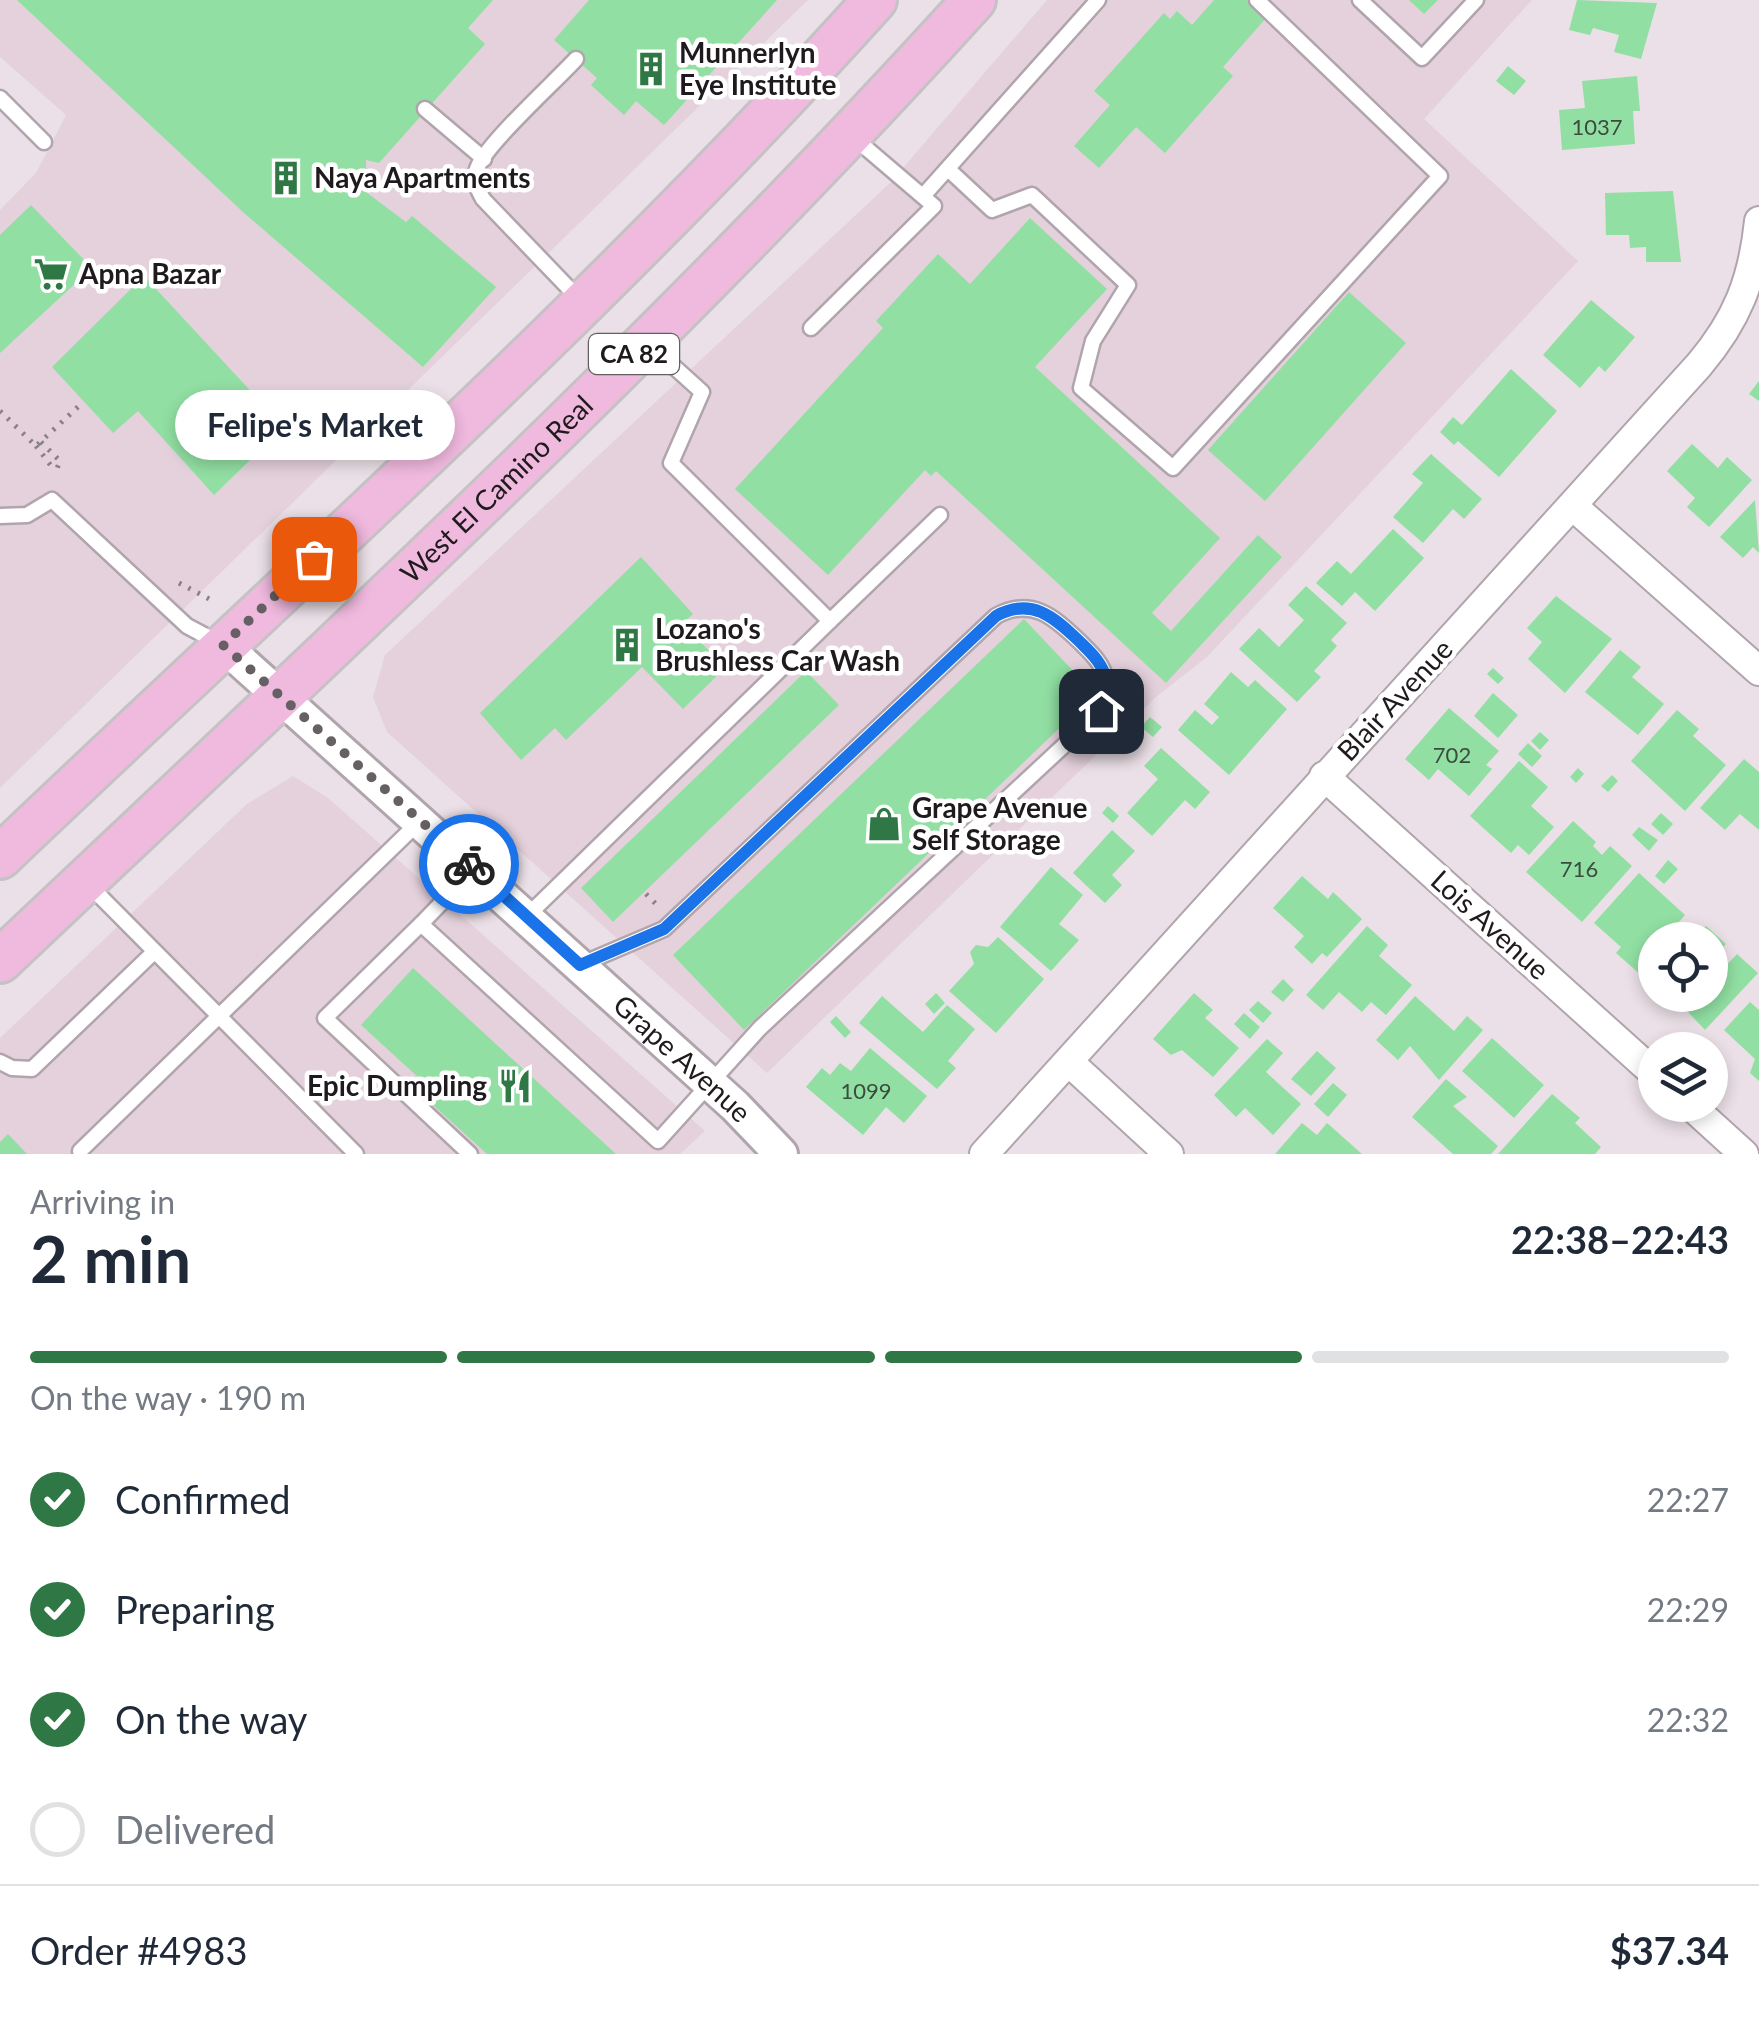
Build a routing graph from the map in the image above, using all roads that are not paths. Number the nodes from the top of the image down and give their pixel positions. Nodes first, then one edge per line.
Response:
1 (874, 0) edge
2 (974, 0) edge
3 (1098, 0) edge
4 (1257, 0) edge
5 (1360, 0) edge
6 (1476, 0) edge
7 (576, 59) dead end
8 (0, 98) edge
9 (425, 109) dead end
10 (851, 136) junction
11 (44, 142) dead end
12 (484, 158) junction
13 (948, 169) junction
14 (923, 196) junction
15 (1759, 221) edge
16 (582, 302) junction
17 (811, 328) dead end
18 (647, 342) junction
19 (1574, 507) junction
20 (940, 515) dead end
21 (0, 516) edge
22 (830, 620) junction
23 (223, 645) junction
24 (1759, 671) edge
25 (280, 695) junction
26 (1324, 776) junction
27 (421, 820) junction
28 (0, 858) edge
29 (474, 869) junction
30 (85, 881) junction
31 (526, 917) junction
32 (420, 924) junction
33 (154, 952) junction
34 (0, 961) edge
35 (580, 965) junction
36 (221, 1018) junction
37 (1638, 1059) edge
38 (0, 1062) edge
39 (1069, 1062) junction
40 (709, 1082) junction
41 (1709, 1122) edge
42 (658, 1141) junction
43 (80, 1151) dead end
44 (356, 1154) edge
45 (470, 1154) edge
46 (645, 1154) edge
47 (781, 1154) edge
48 (984, 1154) edge
49 (1170, 1154) edge
50 (1744, 1154) edge

1 - 16 main road, CA 82
2 - 10 main road, West El Camino Real / CA 82
3 - 13 lane
4 - 13 lane
5 - 6 lane
7 - 12 lane
8 - 11 lane
9 - 12 lane
10 - 14 lane
10 - 18 main road, West El Camino Real / CA 82
12 - 16 lane
13 - 14 lane
14 - 17 lane
15 - 19 street, Blair Avenue
16 - 23 main road, CA 82
18 - 22 lane
18 - 25 main road, West El Camino Real / CA 82
19 - 24 street
19 - 26 street, Blair Avenue
20 - 22 lane
21 - 23 lane
22 - 31 lane
23 - 25 street, Grape Avenue
23 - 28 main road, CA 82
25 - 27 street, Grape Avenue
25 - 30 main road, West El Camino Real / CA 82
26 - 37 street, Lois Avenue
26 - 39 street, Blair Avenue
27 - 29 street, Grape Avenue
27 - 36 lane
29 - 31 street, Grape Avenue
29 - 32 lane
30 - 33 lane
30 - 34 main road, West El Camino Real / CA 82
31 - 35 street, Grape Avenue
32 - 42 lane
32 - 45 lane
33 - 36 lane
33 - 38 lane
35 - 40 street, Grape Avenue
35 - 40 lane
36 - 43 lane
36 - 44 lane
39 - 48 street, Blair Avenue
39 - 49 street
40 - 42 lane
40 - 47 street, Grape Avenue
41 - 50 street
42 - 46 lane

